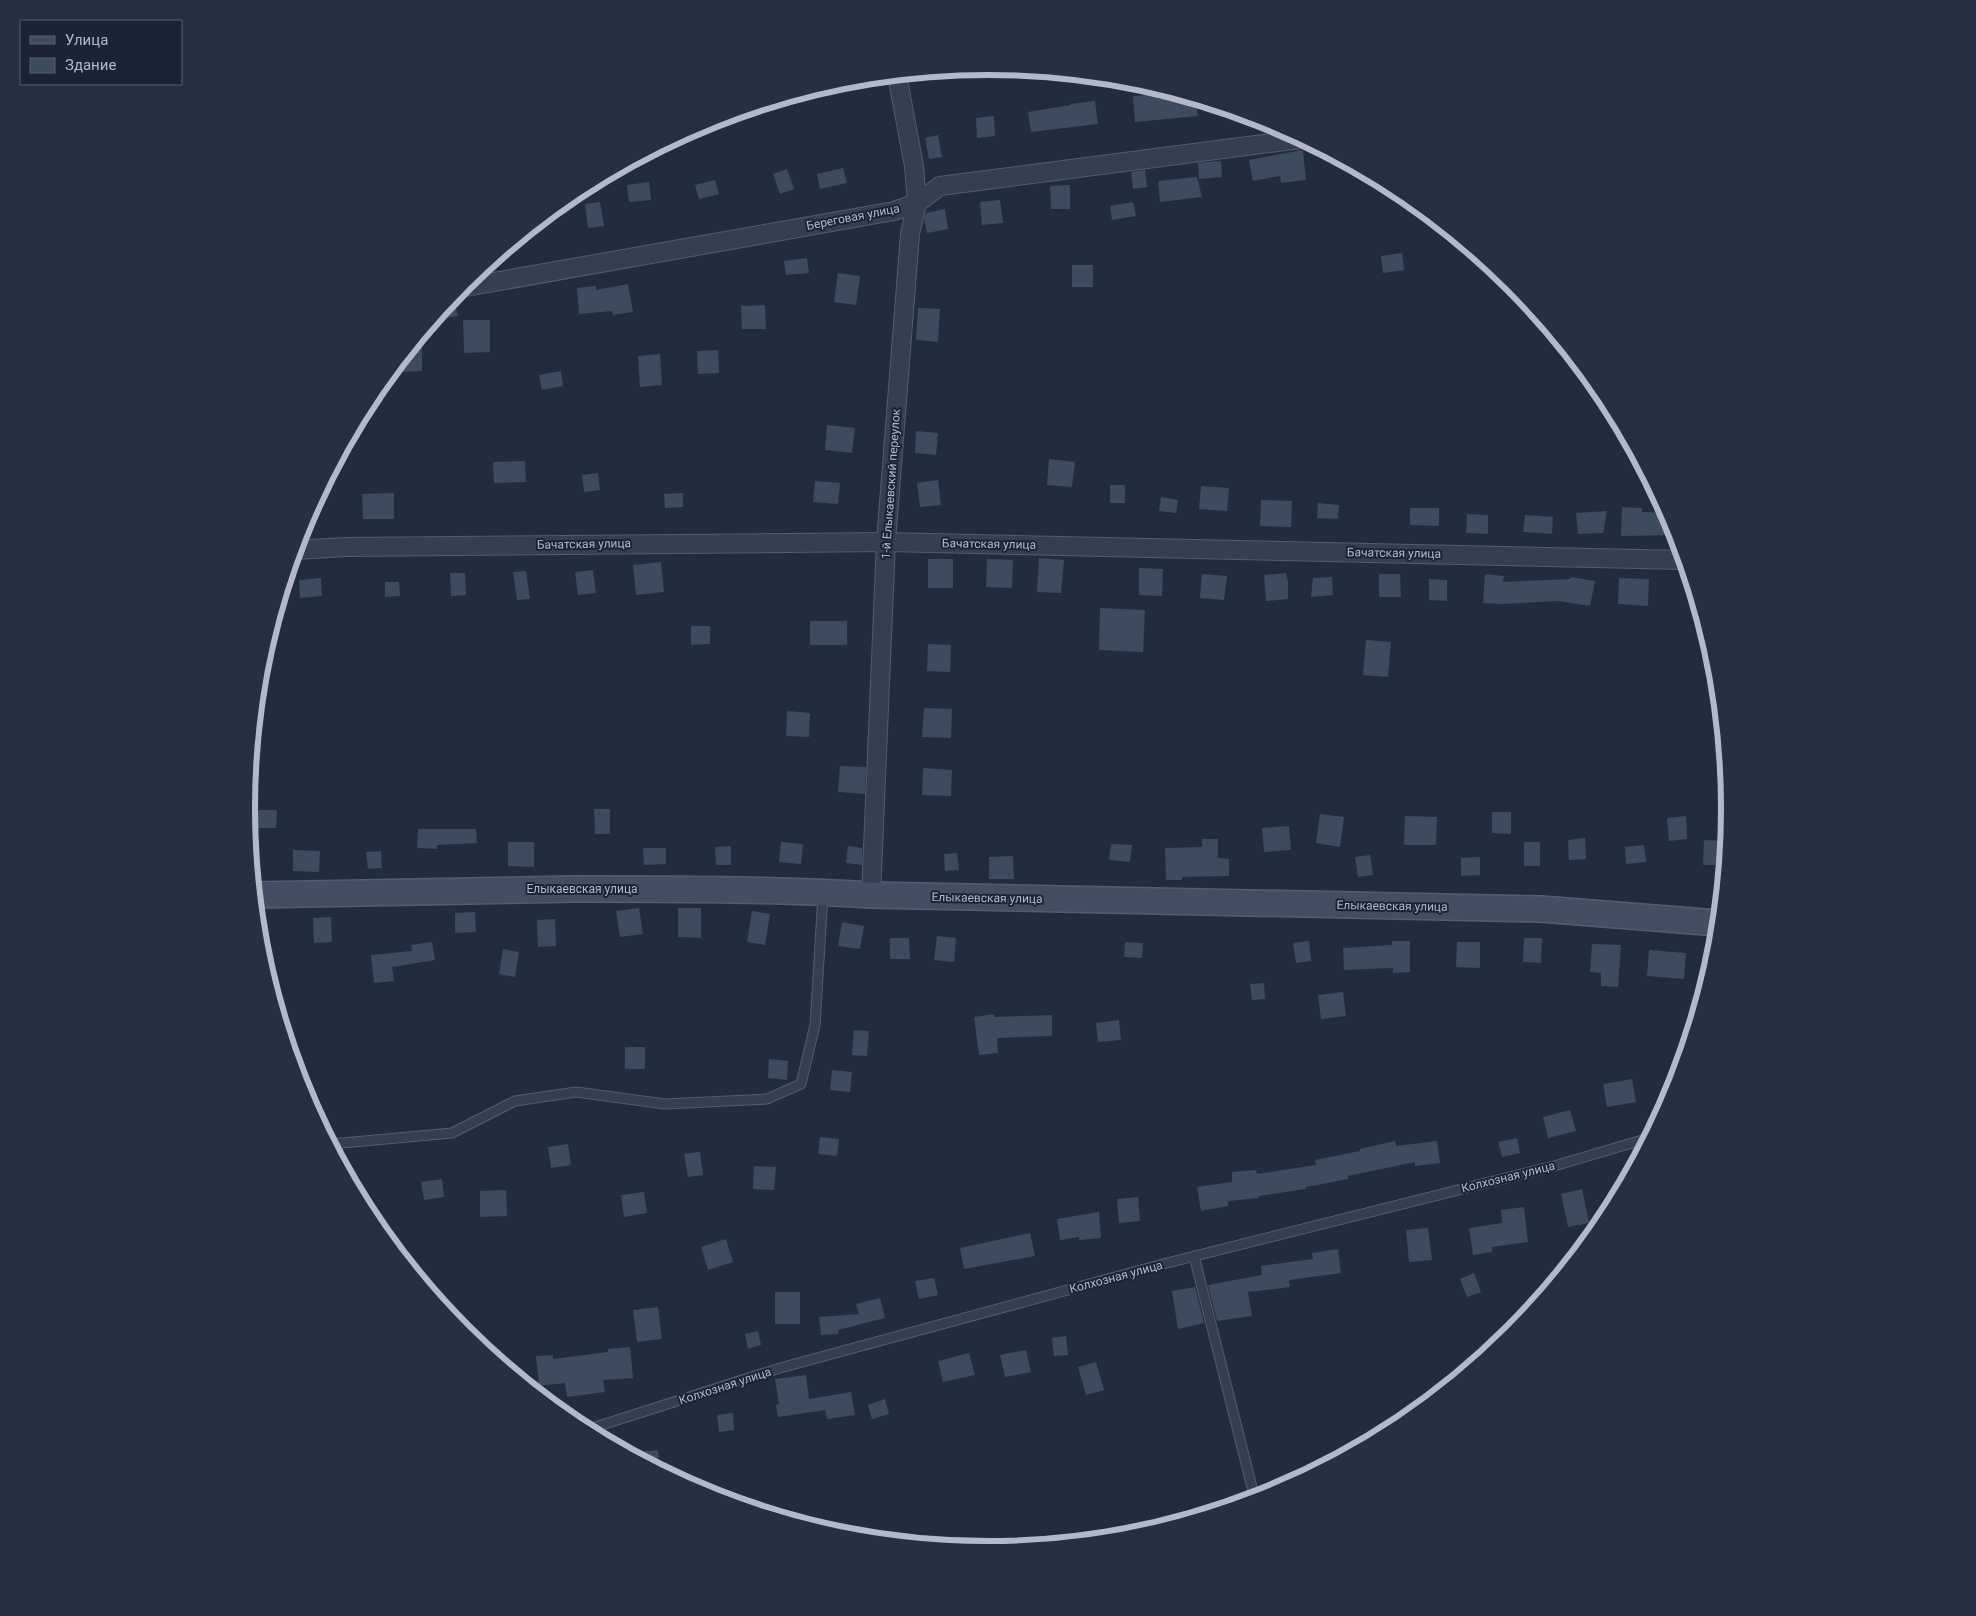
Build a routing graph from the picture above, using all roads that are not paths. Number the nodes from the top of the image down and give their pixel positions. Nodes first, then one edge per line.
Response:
1 (898, 80) edge
2 (1288, 140) edge
3 (917, 203) junction
4 (475, 285) edge
5 (886, 542) junction
6 (302, 550) edge
7 (1677, 560) edge
8 (823, 892) junction
9 (260, 895) edge
10 (871, 895) junction
11 (1712, 923) edge
12 (1641, 1140) edge
13 (337, 1143) edge
14 (1194, 1256) junction
15 (596, 1427) edge
16 (1253, 1491) edge

1 - 3 street, 1-й Елыкаевский переулок
2 - 3 street, Береговая улица
3 - 4 street, Береговая улица
3 - 5 street, 1-й Елыкаевский переулок
5 - 6 street, Бачатская улица
5 - 7 street, Бачатская улица
5 - 10 street, 1-й Елыкаевский переулок
8 - 9 street, Елыкаевская улица
8 - 10 street, Елыкаевская улица
8 - 13 lane
10 - 11 street, Елыкаевская улица
12 - 14 lane, Колхозная улица
14 - 15 lane, Колхозная улица
14 - 16 lane

